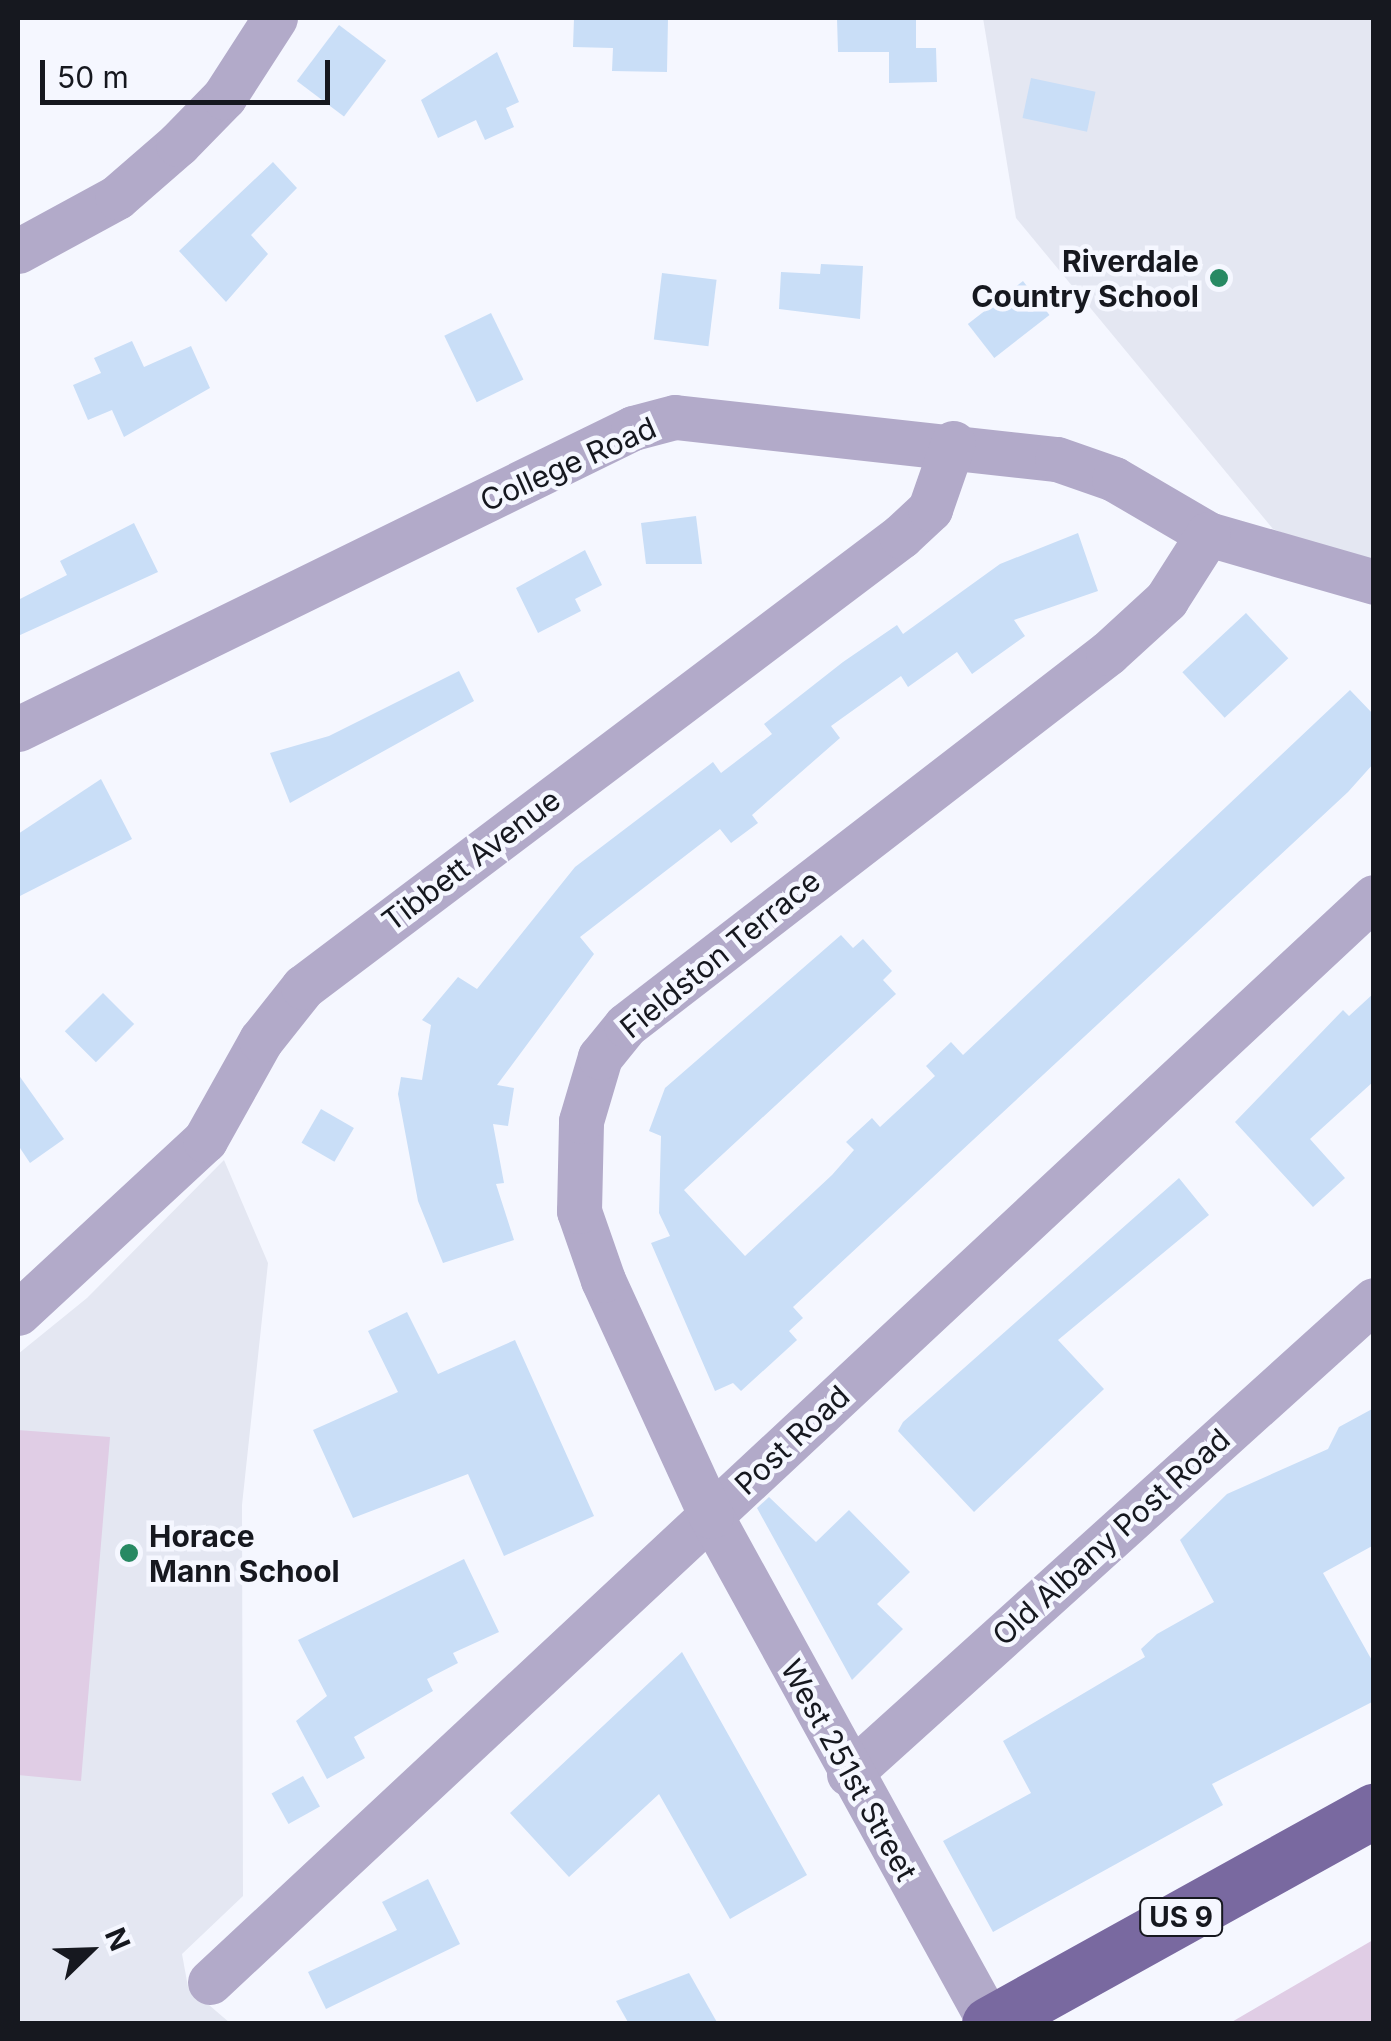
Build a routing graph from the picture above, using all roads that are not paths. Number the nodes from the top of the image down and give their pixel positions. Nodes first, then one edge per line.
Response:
1 (274, 18) edge
2 (18, 251) edge
3 (953, 443) junction
4 (1208, 534) junction
5 (1374, 582) edge
6 (18, 729) edge
7 (1374, 897) edge
8 (1374, 1300) edge
9 (18, 1313) edge
10 (711, 1516) junction
11 (849, 1774) junction
12 (1374, 1811) edge
13 (210, 1982) dead end
14 (990, 2023) edge

1 - 2 street
3 - 4 street, College Road
3 - 6 street, College Road
3 - 9 street, Tibbett Avenue
4 - 5 street, College Road
4 - 10 street, Fieldston Terrace
7 - 10 street, Post Road
8 - 11 street, Old Albany Post Road
10 - 11 street, West 251st Street
10 - 13 street, Post Road
11 - 14 street, West 251st Street
12 - 14 main road, US 9

